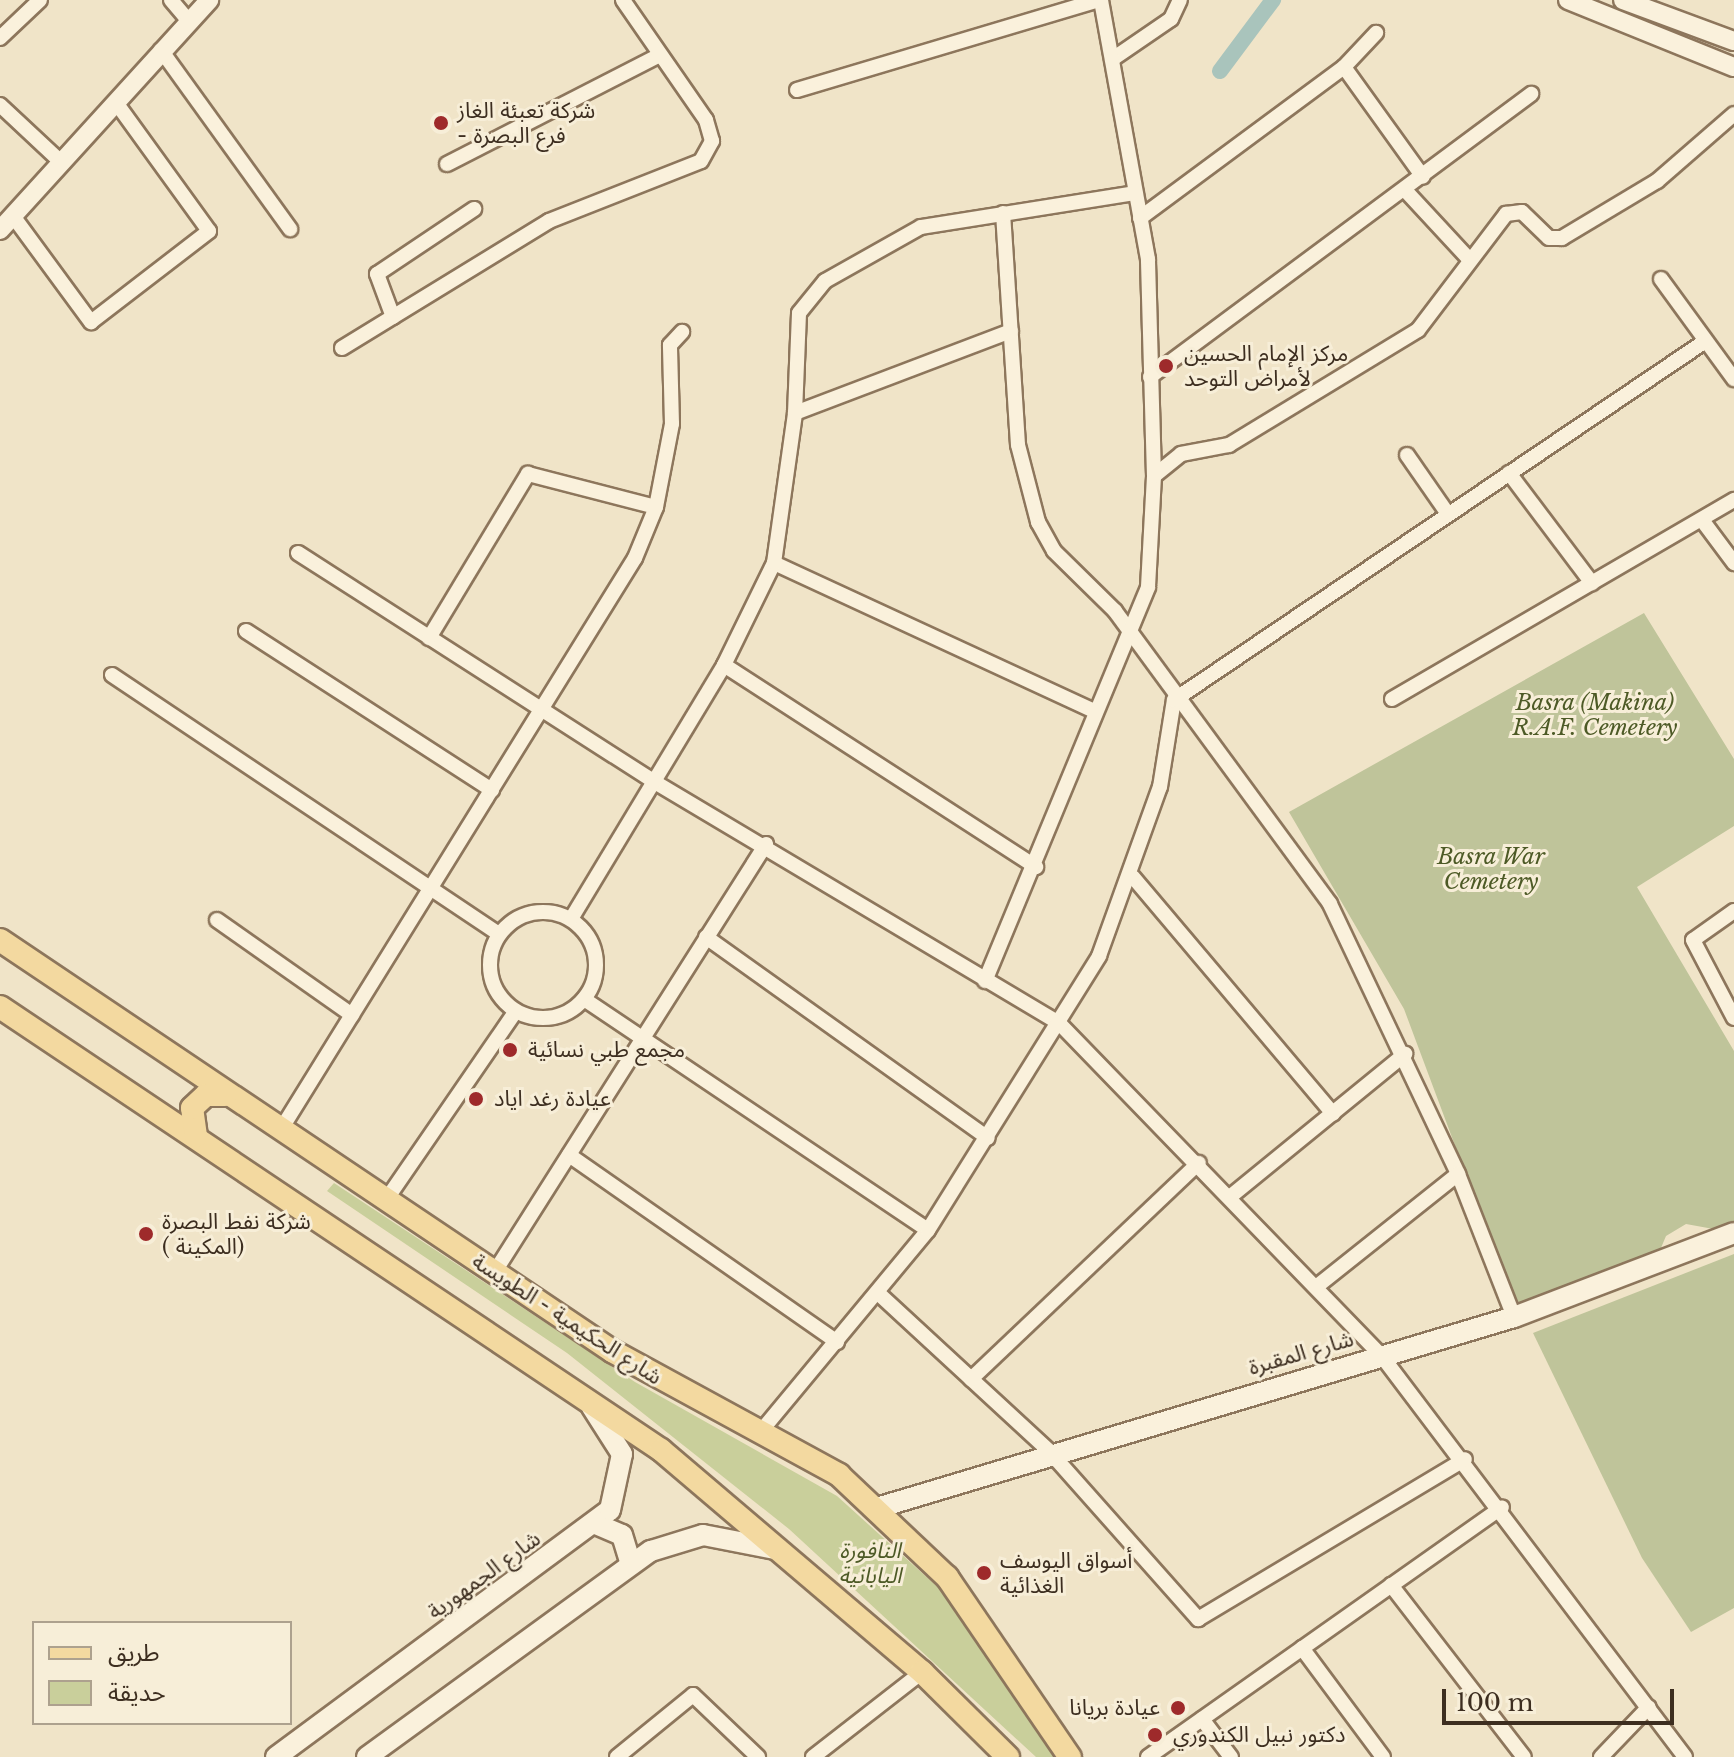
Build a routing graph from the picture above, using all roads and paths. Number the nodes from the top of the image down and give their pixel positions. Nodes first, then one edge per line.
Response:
1 (40, 0) edge
2 (171, 0) edge
3 (209, 0) edge
4 (623, 0) edge
5 (1100, 0) edge
6 (1180, 0) edge
7 (1568, 0) edge
8 (1623, 0) edge
9 (186, 18) junction
10 (1700, 31) junction
11 (1376, 33) dead end
12 (0, 38) edge
13 (1734, 41) edge
14 (161, 50) junction
15 (1691, 53) junction
16 (658, 56) junction
17 (1114, 58) junction
18 (1344, 67) junction
19 (1734, 67) edge
20 (797, 90) dead end
21 (1531, 94) dead end
22 (115, 101) junction
23 (0, 105) edge
24 (1734, 114) edge
25 (61, 162) junction
26 (447, 164) dead end
27 (1423, 177) junction
28 (1405, 190) junction
29 (1135, 193) junction
30 (474, 209) dead end
31 (1003, 213) junction
32 (1140, 218) junction
33 (6, 223) edge
34 (290, 229) dead end
35 (1467, 257) junction
36 (1661, 279) dead end
37 (393, 317) junction
38 (1011, 331) junction
39 (682, 332) dead end
40 (1704, 342) junction
41 (342, 348) dead end
42 (1150, 377) junction
43 (1734, 379) edge
44 (795, 413) junction
45 (1407, 455) dead end
46 (1509, 473) junction
47 (1154, 476) junction
48 (1734, 500) edge
49 (656, 507) junction
50 (1448, 514) junction
51 (1702, 520) junction
52 (298, 553) dead end
53 (774, 563) junction
54 (1734, 563) edge
55 (1592, 583) junction
56 (246, 631) dead end
57 (429, 638) junction
58 (1133, 639) junction
59 (724, 665) junction
60 (112, 675) dead end
61 (1392, 699) dead end
62 (1174, 700) junction
63 (542, 707) junction
64 (1094, 711) junction
65 (653, 781) junction
66 (492, 790) junction
67 (766, 844) junction
68 (1036, 867) junction
69 (1133, 877) junction
70 (432, 889) junction
71 (1734, 911) edge
72 (571, 919) junction
73 (217, 920) dead end
74 (499, 934) junction
75 (706, 937) junction
76 (0, 940) edge
77 (985, 981) junction
78 (584, 999) junction
79 (0, 1007) edge
80 (516, 1011) junction
81 (352, 1015) junction
82 (1734, 1018) edge
83 (1060, 1024) junction
84 (643, 1038) junction
85 (1405, 1054) junction
86 (225, 1095) junction
87 (1333, 1114) junction
88 (280, 1131) junction
89 (196, 1136) junction
90 (988, 1138) junction
91 (569, 1155) junction
92 (1199, 1163) junction
93 (1458, 1174) junction
94 (1231, 1196) junction
95 (386, 1200) junction
96 (928, 1230) junction
97 (1734, 1233) edge
98 (494, 1273) junction
99 (1316, 1287) junction
100 (878, 1293) junction
101 (1514, 1317) junction
102 (837, 1342) junction
103 (1381, 1355) junction
104 (971, 1379) junction
105 (579, 1392) junction
106 (762, 1430) junction
107 (1049, 1451) junction
108 (1465, 1459) junction
109 (1502, 1507) junction
110 (877, 1508) junction
111 (596, 1524) junction
112 (783, 1552) junction
113 (630, 1562) junction
114 (1391, 1585) junction
115 (1302, 1648) junction
116 (922, 1672) junction
117 (1649, 1707) junction
118 (1202, 1719) junction
119 (276, 1757) edge
120 (367, 1757) edge
121 (617, 1757) edge
122 (758, 1757) edge
123 (813, 1757) edge
124 (1008, 1757) edge
125 (1070, 1757) edge
126 (1148, 1757) edge
127 (1231, 1757) edge
128 (1383, 1757) edge
129 (1524, 1757) edge
130 (1601, 1757) edge
131 (1685, 1757) edge

1 - 12 street
2 - 9 street
3 - 9 street
4 - 16 street
5 - 17 street
5 - 20 street
6 - 17 street
7 - 15 street
8 - 10 street
9 - 14 street
10 - 13 street
10 - 15 street
11 - 18 street
14 - 22 street
14 - 34 street
15 - 19 street
16 - 26 street
16 - 37 street
17 - 29 street
18 - 27 street
18 - 32 street
21 - 27 street
22 - 25 street
22 - 33 street
23 - 25 street
24 - 35 street
25 - 33 street
27 - 28 street
28 - 35 street
28 - 42 street
29 - 31 street
29 - 32 street
30 - 37 street
31 - 38 street
31 - 44 street
32 - 42 street
35 - 47 street
36 - 40 street
37 - 41 street
38 - 44 street
38 - 58 street
39 - 49 street
40 - 43 street
40 - 46 street
42 - 47 street
44 - 53 street
45 - 50 street
46 - 50 street
46 - 55 street
47 - 58 street
48 - 51 street
49 - 57 street
49 - 63 street
50 - 62 street
51 - 54 street
51 - 55 street
52 - 57 street
53 - 59 street
53 - 64 street
55 - 61 street
56 - 66 street
57 - 63 street
58 - 62 street
58 - 64 street
59 - 65 street
59 - 68 street
60 - 70 street
62 - 69 street
62 - 85 street
63 - 65 street
63 - 66 street
64 - 68 street
65 - 67 street
65 - 72 street
66 - 70 street
67 - 75 street
67 - 77 street
68 - 77 street
69 - 83 street
69 - 87 street
70 - 74 street
70 - 81 street
71 - 82 street
72 - 74 street
72 - 78 street
73 - 81 street
74 - 80 street
75 - 84 street
75 - 90 street
76 - 86 main road, شارع الحكيمية - الطويسة
77 - 83 street
78 - 80 street
78 - 84 street
79 - 89 main road
80 - 95 street
81 - 88 street
83 - 90 street
83 - 92 street
84 - 91 street
84 - 96 street
85 - 87 street
85 - 93 street
86 - 88 main road, شارع الحكيمية - الطويسة
86 - 89 main road
87 - 94 street
88 - 95 main road, شارع الحكيمية - الطويسة
89 - 105 main road
90 - 96 street
91 - 98 street
91 - 102 street
92 - 94 street
92 - 104 street
93 - 99 street
93 - 101 street
94 - 99 street
95 - 98 main road, شارع الحكيمية - الطويسة
96 - 100 street
97 - 101 main road, شارع المقبرة
98 - 106 main road, شارع الحكيمية - الطويسة
99 - 103 street
100 - 102 street
100 - 104 street
101 - 103 main road, شارع المقبرة
102 - 106 street
103 - 107 main road, شارع المقبرة
103 - 108 street
104 - 107 street
105 - 111 main road, شارع الجمهورية
105 - 112 main road
106 - 110 main road, شارع الحكيمية - الطويسة
107 - 108 street
107 - 110 main road, شارع المقبرة
108 - 109 street
109 - 114 street
109 - 117 street
110 - 125 main road, شارع الحكيمية - الطويسة
111 - 113 main road
111 - 119 main road, شارع الجمهورية
112 - 113 main road
112 - 116 main road
113 - 120 main road
114 - 115 street
114 - 129 street
115 - 118 street
115 - 128 street
116 - 123 street
116 - 124 main road
117 - 130 street
117 - 131 street
118 - 126 street
118 - 127 street
121 - 122 street

